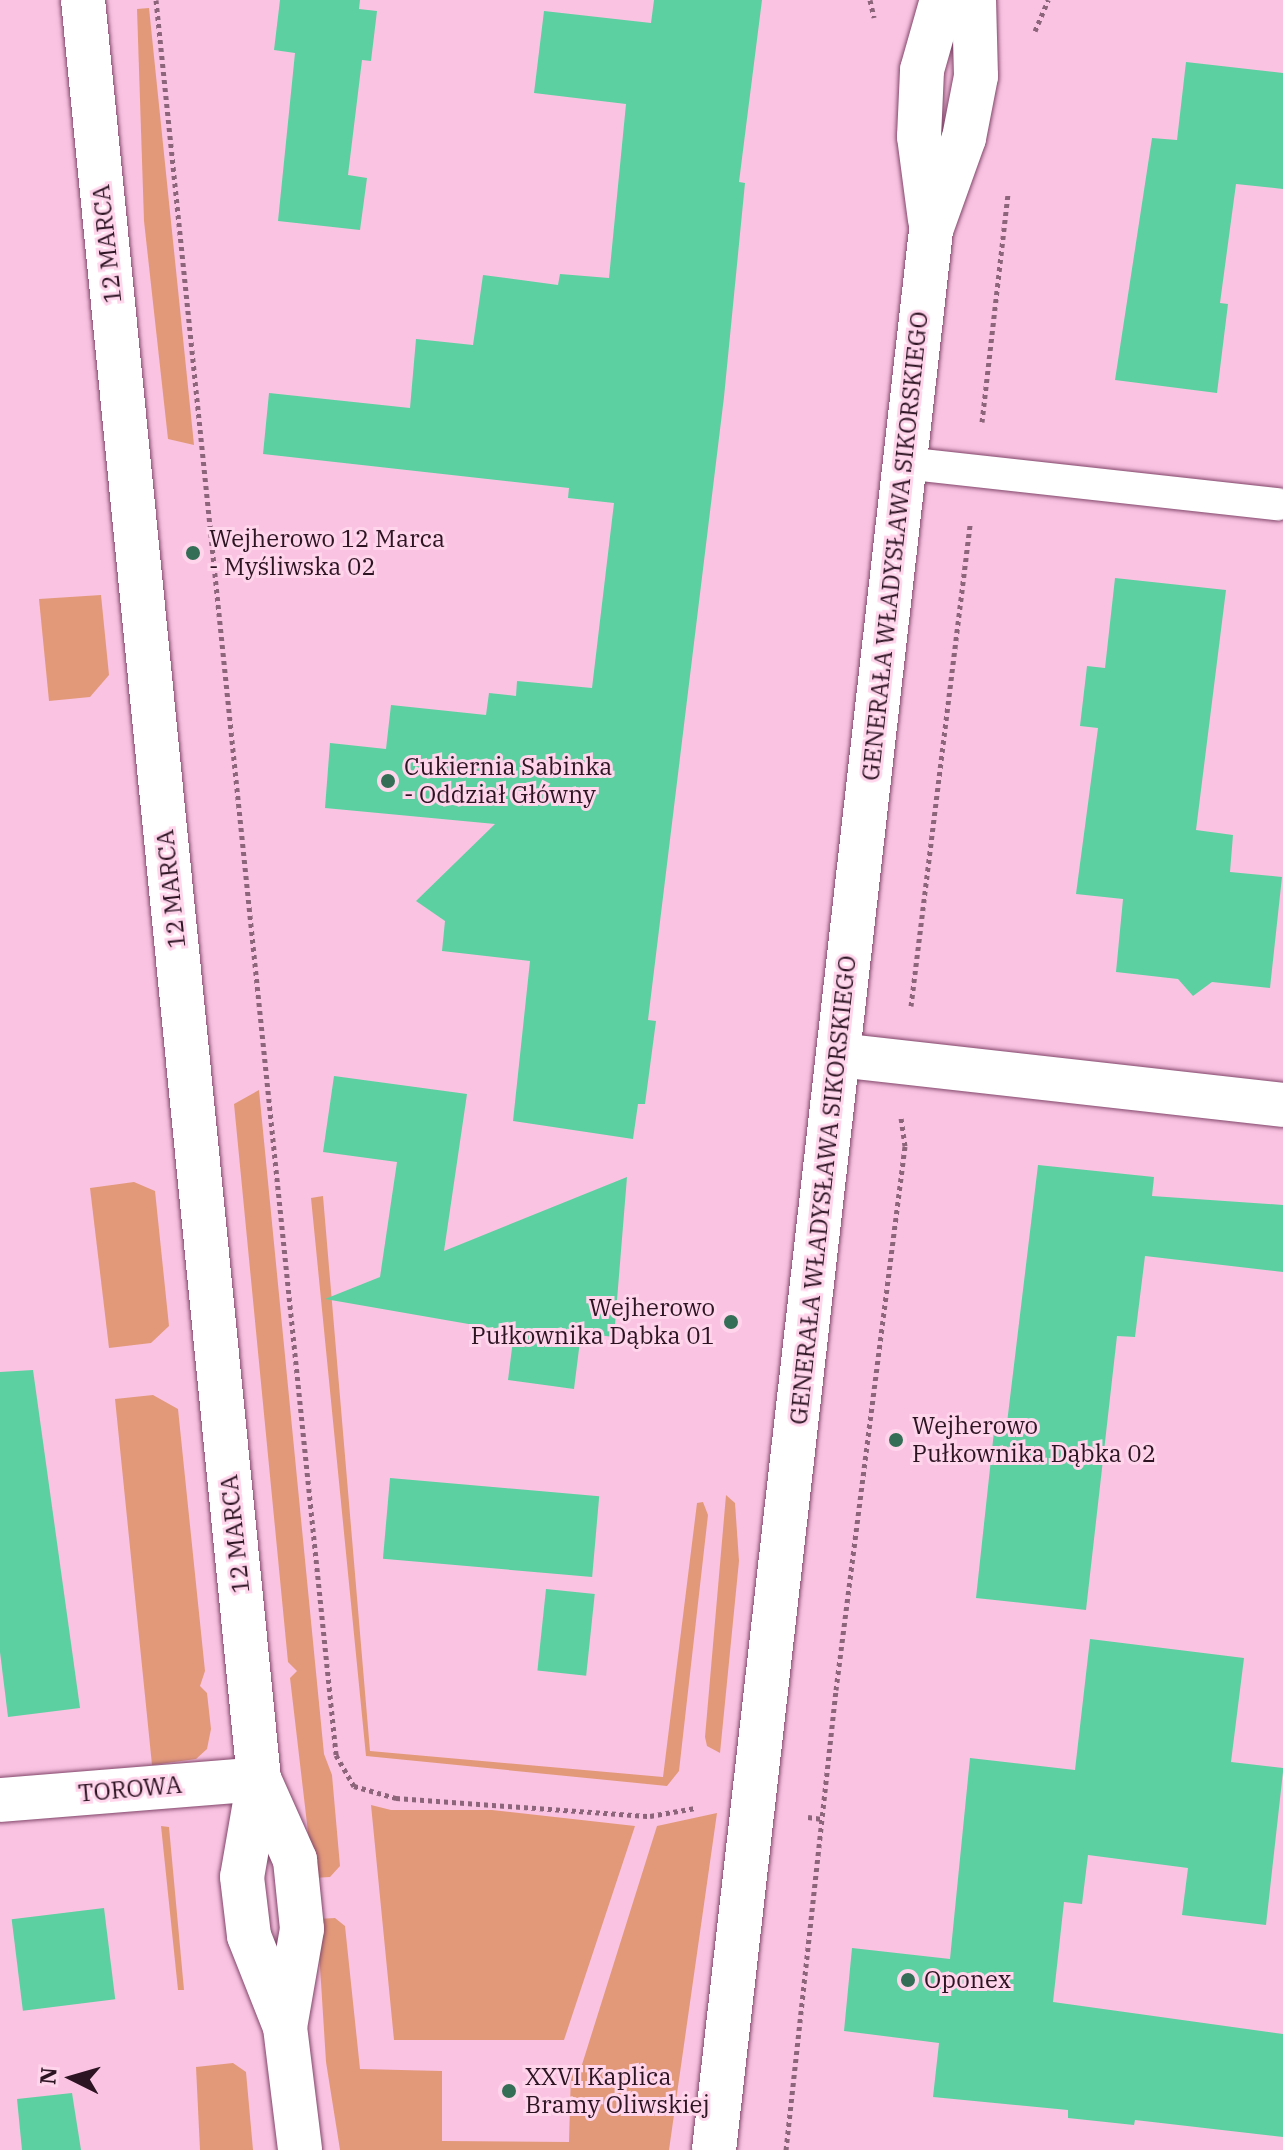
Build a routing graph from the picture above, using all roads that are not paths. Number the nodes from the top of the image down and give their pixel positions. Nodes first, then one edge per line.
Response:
1 (83, 0) edge
2 (942, 0) edge
3 (974, 0) edge
4 (931, 230) junction
5 (904, 463) junction
6 (1278, 504) dead end
7 (839, 1055) junction
8 (1283, 1105) edge
9 (259, 1779) junction
10 (0, 1800) edge
11 (300, 2150) edge
12 (714, 2150) edge

1 - 9 street, 12 MARCA
2 - 4 street, GENERAŁA WŁADYSŁAWA SIKORSKIEGO
3 - 4 street, GENERAŁA WŁADYSŁAWA SIKORSKIEGO
4 - 5 street, GENERAŁA WŁADYSŁAWA SIKORSKIEGO
5 - 6 lane
5 - 7 street, GENERAŁA WŁADYSŁAWA SIKORSKIEGO
7 - 8 street
7 - 12 street, GENERAŁA WŁADYSŁAWA SIKORSKIEGO
9 - 10 street, TOROWA
9 - 11 street, 12 MARCA

